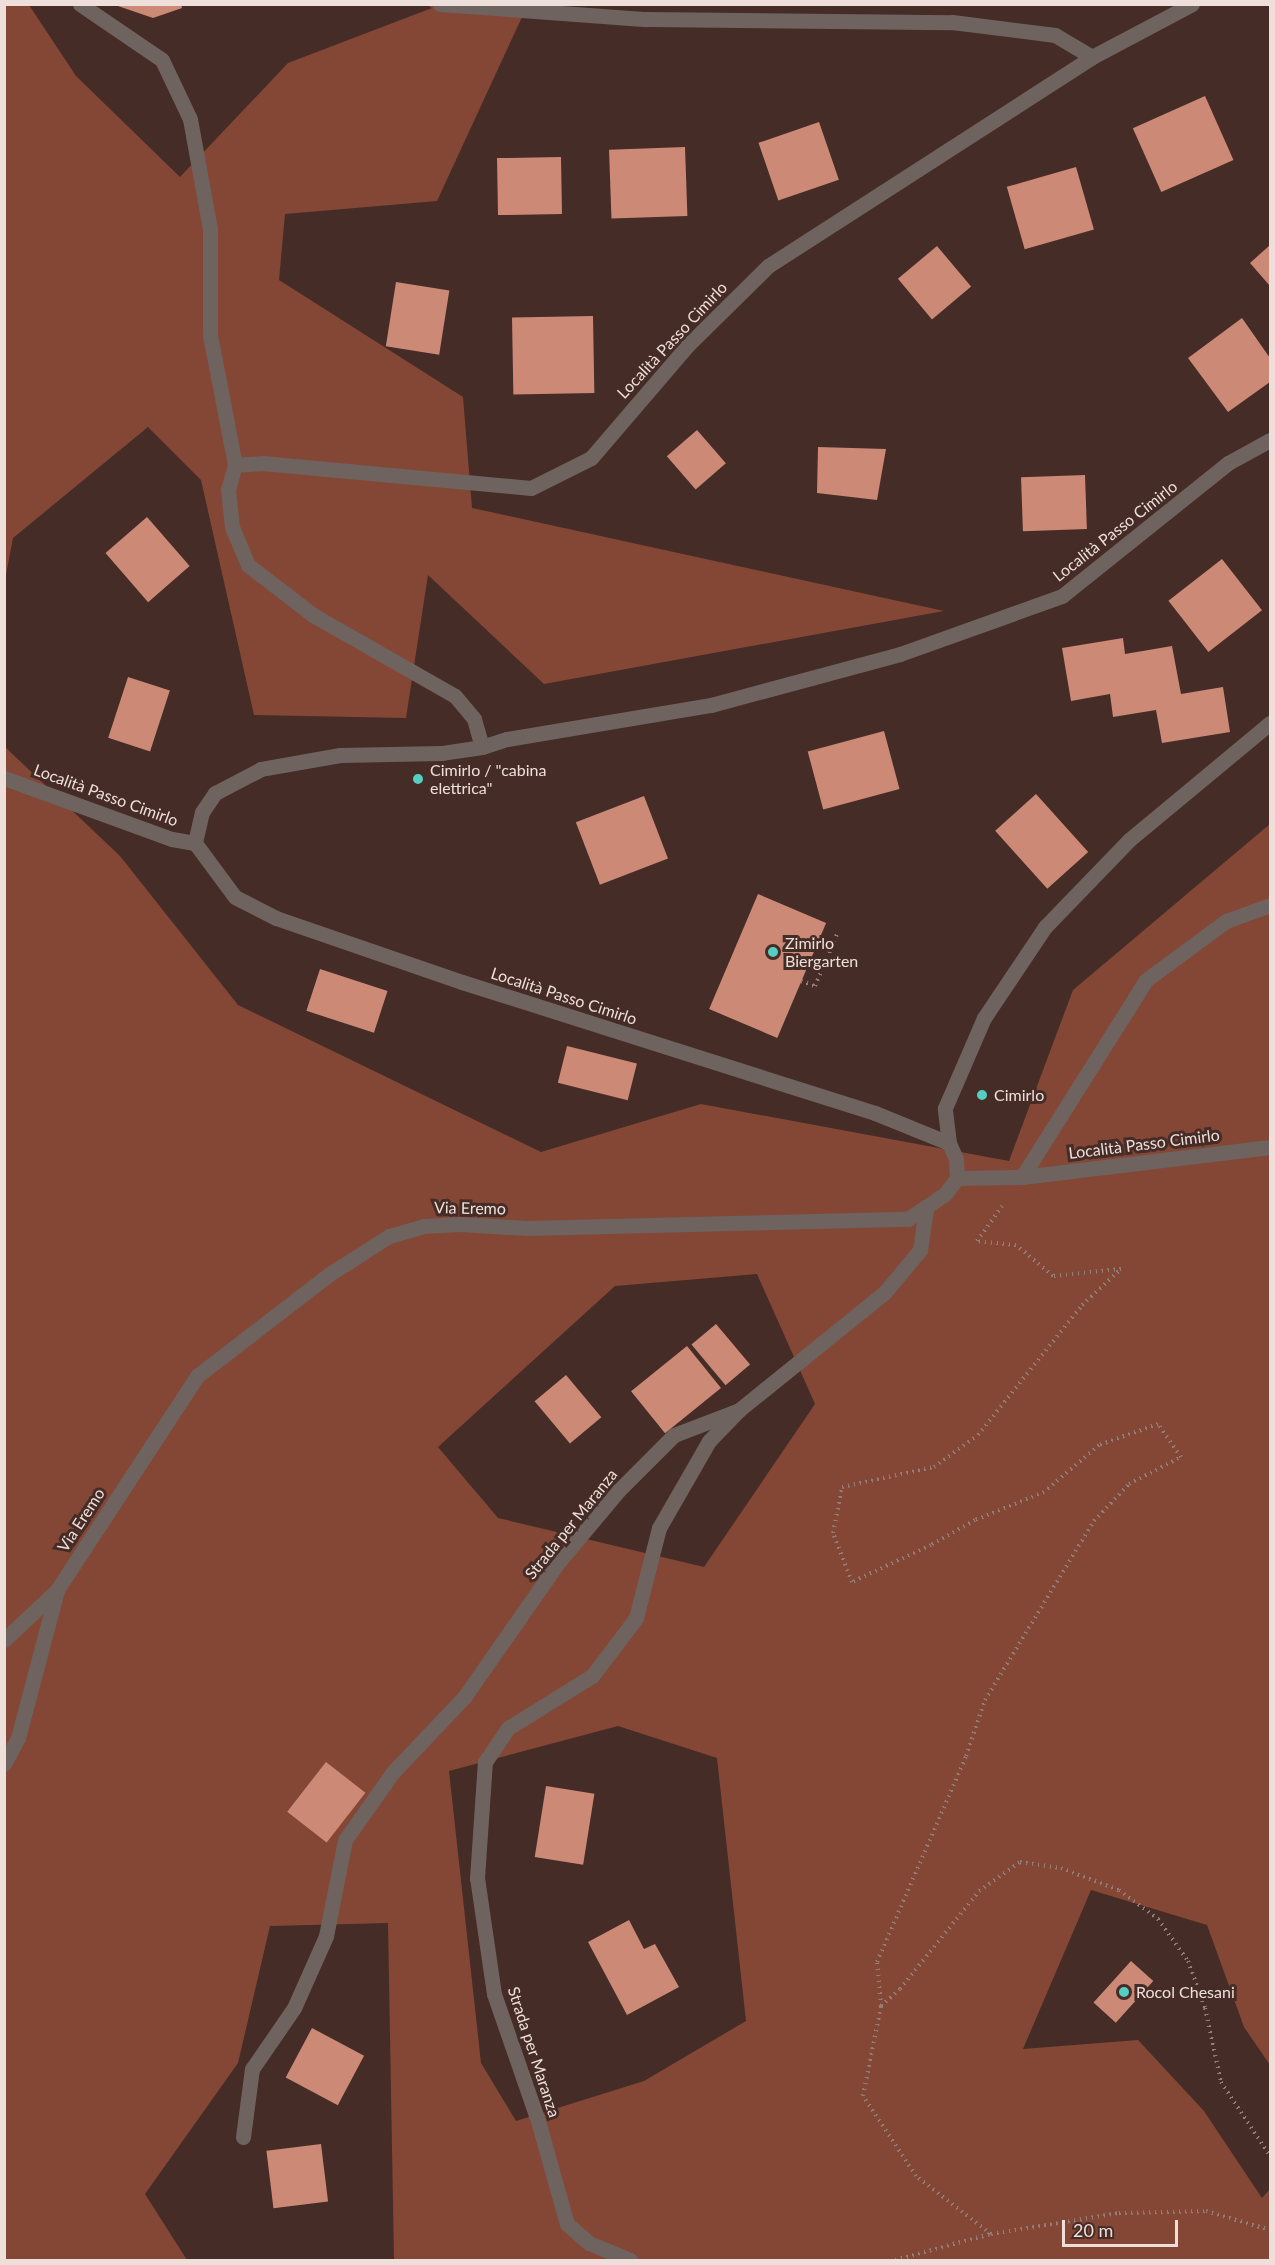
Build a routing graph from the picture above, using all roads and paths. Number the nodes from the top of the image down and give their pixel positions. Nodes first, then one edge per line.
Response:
1 (80, 4) edge
2 (440, 4) edge
3 (1192, 4) edge
4 (1092, 57) junction
5 (1270, 440) edge
6 (235, 465) junction
7 (1270, 723) edge
8 (482, 747) junction
9 (4, 778) edge
10 (195, 843) junction
11 (1270, 905) edge
12 (838, 932) dead end
13 (801, 981) dead end
14 (949, 1143) junction
15 (1270, 1147) edge
16 (1022, 1177) junction
17 (957, 1178) junction
18 (926, 1209) junction
19 (739, 1410) junction
20 (57, 1590) junction
21 (4, 1640) edge
22 (4, 1764) edge
23 (881, 2006) junction
24 (243, 2137) dead end
25 (1270, 2156) edge
26 (1270, 2230) edge
27 (991, 2234) junction
28 (630, 2260) edge
29 (896, 2260) edge

1 - 6 street
2 - 4 street
3 - 4 street, Località Passo Cimirlo
4 - 6 street, Località Passo Cimirlo
5 - 8 street, Località Passo Cimirlo
6 - 8 street
7 - 14 street
8 - 10 street, Località Passo Cimirlo
9 - 10 street, Località Passo Cimirlo
10 - 14 street, Località Passo Cimirlo
11 - 16 street, Località Passo Cimirlo
12 - 13 path
14 - 17 street
15 - 16 street, Località Passo Cimirlo
16 - 17 street, Località Passo Cimirlo
16 - 23 path
17 - 18 street, Via Eremo
18 - 19 street, Strada per Maranza
18 - 20 street, Via Eremo
19 - 24 street, Strada per Maranza
19 - 28 street, Strada per Maranza
20 - 21 street, Via Eremo
20 - 22 street, Via Eremo
23 - 25 path
23 - 27 path
26 - 27 path
27 - 29 path

